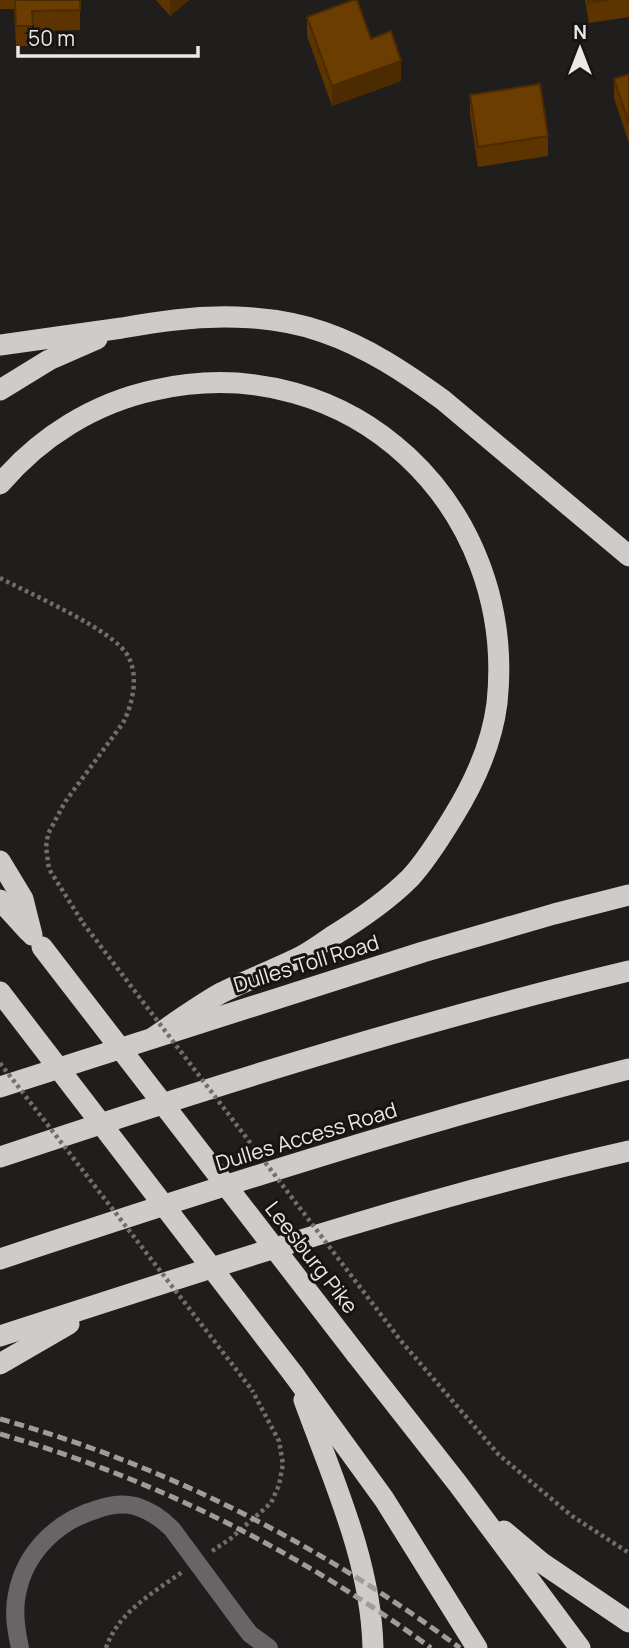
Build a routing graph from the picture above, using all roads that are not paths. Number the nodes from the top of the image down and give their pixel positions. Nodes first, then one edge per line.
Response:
1 (135, 326) junction
2 (0, 345) edge
3 (0, 390) edge
4 (0, 485) edge
5 (629, 556) edge
6 (0, 861) edge
7 (629, 895) edge
8 (0, 900) edge
9 (32, 935) junction
10 (629, 971) edge
11 (0, 992) edge
12 (154, 1037) junction
13 (629, 1069) edge
14 (0, 1087) edge
15 (629, 1151) edge
16 (0, 1157) edge
17 (0, 1259) edge
18 (127, 1295) junction
19 (0, 1336) edge
20 (0, 1364) edge
21 (294, 1375) junction
22 (458, 1484) junction
23 (629, 1622) edge
24 (20, 1648) edge
25 (269, 1648) edge
26 (373, 1648) edge
27 (477, 1648) edge
28 (580, 1648) edge

1 - 2 highway
1 - 3 highway
1 - 5 highway
4 - 12 highway
6 - 9 highway
7 - 12 highway, Dulles Toll Road
8 - 9 highway, Leesburg Pike
9 - 22 highway, Leesburg Pike, bridge
10 - 16 highway
11 - 21 highway, bridge
12 - 14 highway, Dulles Toll Road
13 - 17 highway, Dulles Access Road
15 - 18 highway
18 - 19 highway
18 - 20 highway
21 - 26 highway
21 - 27 highway
22 - 23 highway
22 - 28 highway, Leesburg Pike
24 - 25 lane

